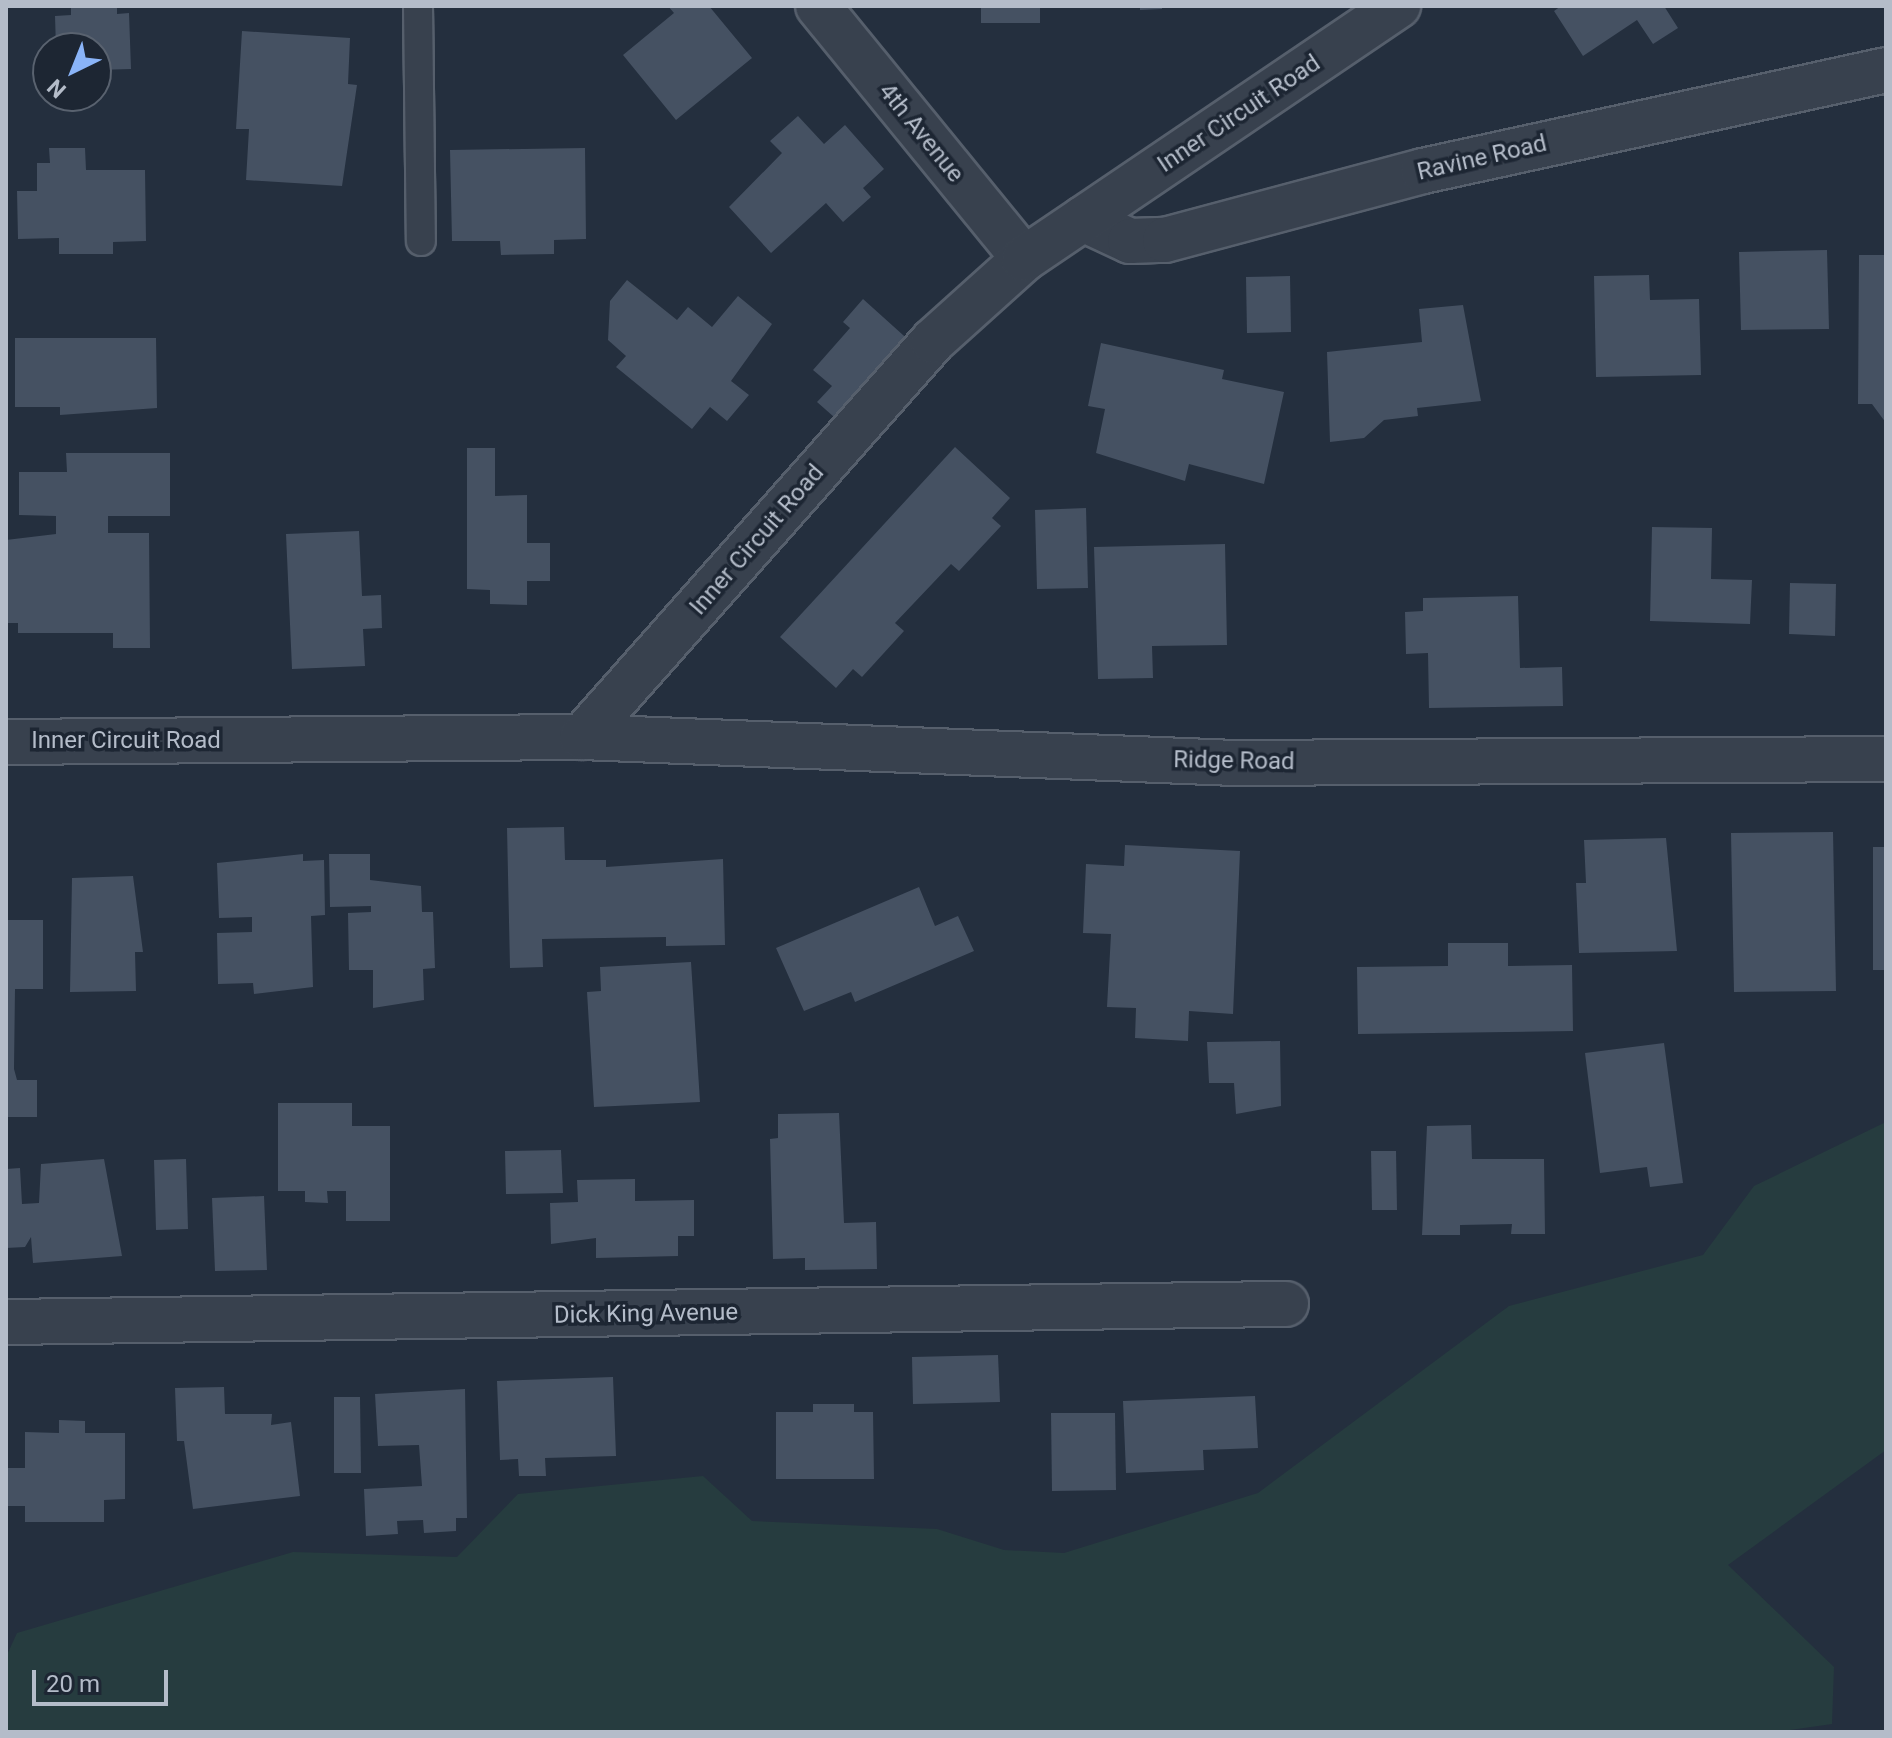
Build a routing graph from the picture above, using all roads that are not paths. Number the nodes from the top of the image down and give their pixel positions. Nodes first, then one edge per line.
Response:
1 (418, 6) edge
2 (818, 6) edge
3 (1398, 6) edge
4 (1886, 70) edge
5 (1083, 219) junction
6 (421, 241) dead end
7 (1024, 259) junction
8 (582, 737) junction
9 (6, 742) edge
10 (1886, 759) edge
11 (1286, 1304) dead end
12 (6, 1322) edge

1 - 6 lane
2 - 7 street, 4th Avenue
3 - 5 street, Inner Circuit Road
4 - 5 street, Ravine Road
5 - 7 street, Inner Circuit Road
7 - 8 street, Inner Circuit Road
8 - 9 street, Inner Circuit Road
8 - 10 street, Ridge Road
11 - 12 street, Dick King Avenue

